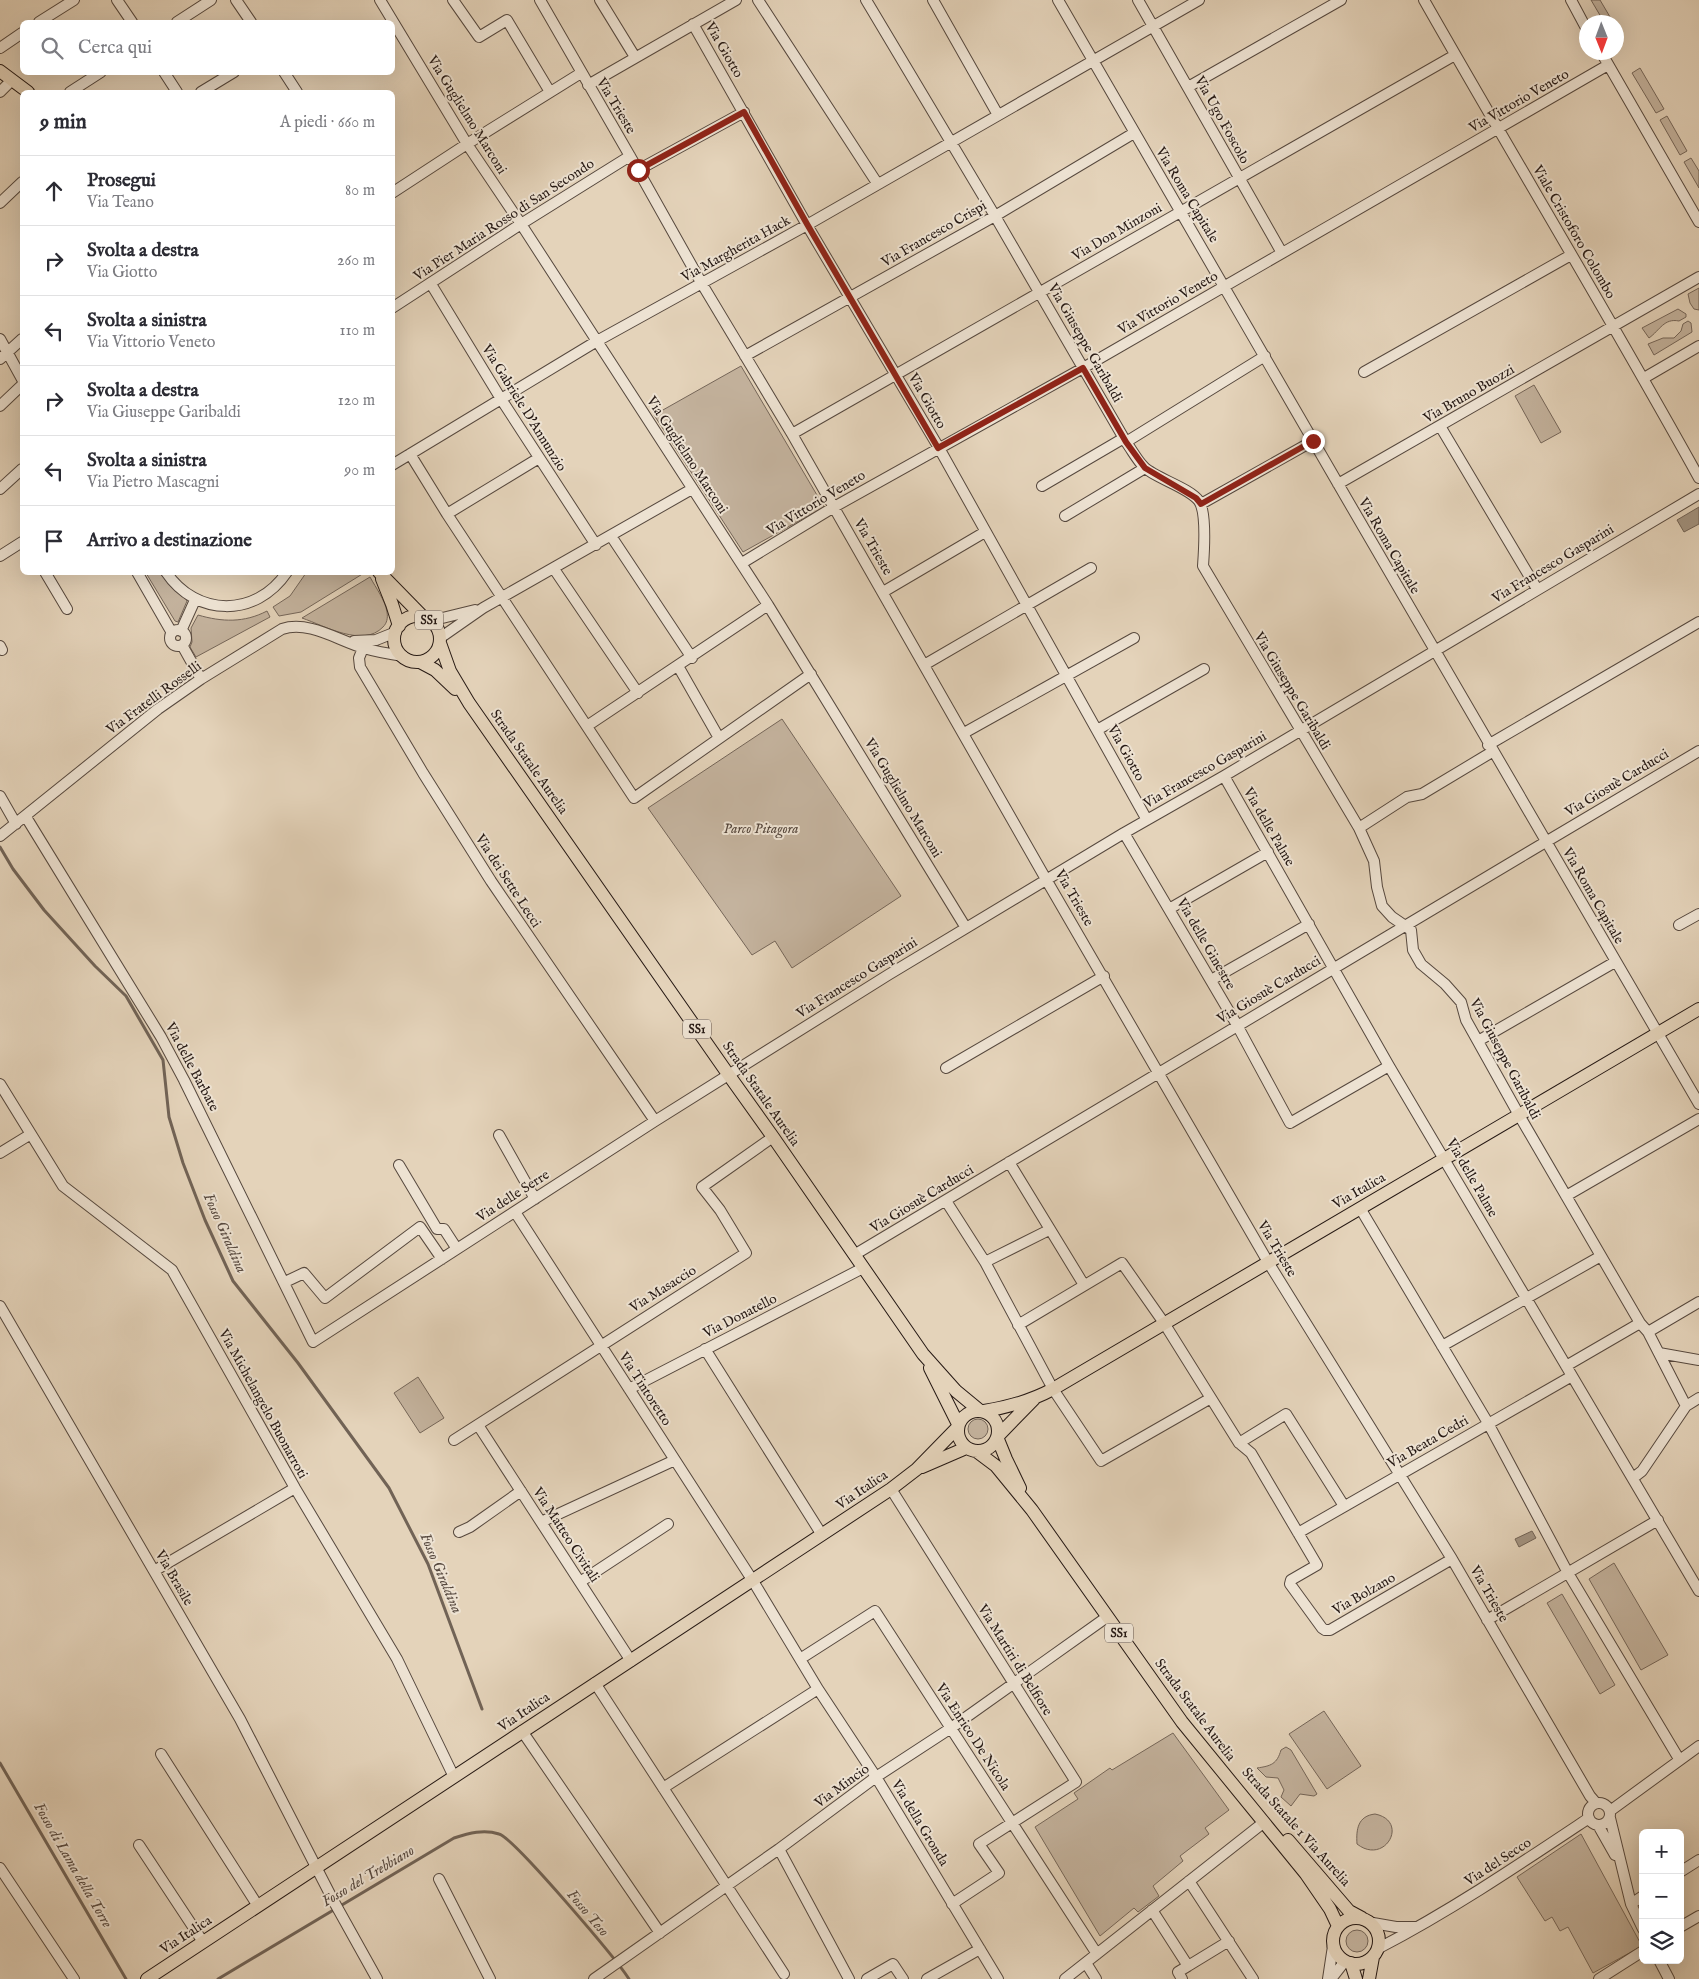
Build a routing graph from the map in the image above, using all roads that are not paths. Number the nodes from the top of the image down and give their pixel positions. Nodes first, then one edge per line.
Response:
1 (74, 0) edge
2 (117, 0) edge
3 (211, 0) edge
4 (236, 0) edge
5 (380, 0) edge
6 (454, 0) edge
7 (540, 0) edge
8 (600, 0) edge
9 (736, 0) edge
10 (758, 0) edge
11 (866, 0) edge
12 (933, 0) edge
13 (1058, 0) edge
14 (1138, 0) edge
15 (1199, 0) edge
16 (1341, 0) edge
17 (1424, 0) edge
18 (1571, 0) edge
19 (1579, 15) edge
20 (42, 20) edge
21 (131, 20) edge
22 (180, 20) edge
23 (250, 20) edge
24 (392, 20) edge
25 (693, 24) junction
26 (395, 25) edge
27 (1153, 26) junction
28 (20, 34) edge
29 (0, 48) edge
30 (1456, 55) junction
31 (635, 57) junction
32 (1093, 60) junction
33 (1605, 60) edge
34 (1608, 65) junction
35 (0, 71) edge
36 (581, 73) junction
37 (96, 75) edge
38 (166, 75) edge
39 (229, 75) edge
40 (286, 75) edge
41 (12, 80) junction
42 (588, 85) junction
43 (1188, 87) junction
44 (25, 90) edge
45 (73, 90) edge
46 (176, 90) edge
47 (204, 90) edge
48 (296, 90) edge
49 (0, 92) edge
50 (550, 92) junction
51 (744, 112) junction
52 (998, 115) junction
53 (1498, 129) junction
54 (1134, 133) junction
55 (951, 142) junction
56 (467, 144) junction
57 (630, 156) junction
58 (638, 170) junction
59 (1239, 178) junction
60 (877, 183) junction
61 (20, 184) edge
62 (395, 191) edge
63 (0, 203) edge
64 (1180, 212) junction
65 (995, 216) junction
66 (1699, 222) edge
67 (521, 224) junction
68 (807, 224) junction
69 (1282, 253) junction
70 (1571, 255) junction
71 (1699, 277) edge
72 (431, 284) junction
73 (702, 284) junction
74 (1225, 286) junction
75 (1040, 293) junction
76 (851, 297) junction
77 (395, 306) edge
78 (1613, 326) junction
79 (0, 339) edge
80 (20, 341) edge
81 (597, 341) junction
82 (1699, 346) edge
83 (4, 356) edge
84 (745, 356) junction
85 (1266, 356) junction
86 (1083, 368) junction
87 (1364, 372) dead end
88 (20, 373) edge
89 (896, 375) junction
90 (1644, 378) junction
91 (20, 387) edge
92 (501, 399) junction
93 (0, 406) edge
94 (1440, 426) junction
95 (792, 434) junction
96 (1125, 440) junction
97 (1313, 441) junction
98 (938, 448) junction
99 (410, 454) junction
100 (539, 458) junction
101 (395, 462) edge
102 (1145, 468) junction
103 (20, 472) edge
104 (1699, 478) edge
105 (1338, 484) junction
106 (1042, 486) dead end
107 (0, 489) edge
108 (692, 489) junction
109 (1699, 494) edge
110 (1201, 504) junction
111 (834, 507) junction
112 (447, 514) junction
113 (1066, 516) dead end
114 (985, 532) junction
115 (611, 536) junction
116 (20, 543) edge
117 (596, 545) junction
118 (0, 556) edge
119 (742, 564) junction
120 (1091, 568) dead end
121 (554, 569) junction
122 (47, 575) edge
123 (138, 575) edge
124 (168, 575) edge
125 (285, 575) edge
126 (380, 575) edge
127 (382, 575) edge
128 (1537, 588) junction
129 (883, 592) junction
130 (502, 598) junction
131 (194, 600) junction
132 (1027, 604) junction
133 (768, 605) junction
134 (483, 608) junction
135 (67, 609) dead end
136 (427, 619) junction
137 (1698, 625) edge
138 (397, 629) junction
139 (176, 632) junction
140 (1134, 638) dead end
141 (341, 640) junction
142 (440, 640) junction
143 (364, 648) junction
144 (1435, 651) junction
145 (403, 656) junction
146 (692, 658) junction
147 (420, 662) junction
148 (924, 665) junction
149 (678, 666) junction
150 (1204, 669) dead end
151 (811, 674) junction
152 (1067, 675) junction
153 (201, 679) junction
154 (638, 693) junction
155 (470, 703) junction
156 (587, 726) junction
157 (1098, 730) junction
158 (1300, 731) junction
159 (964, 733) junction
160 (719, 738) junction
161 (1490, 748) junction
162 (1699, 751) edge
163 (1224, 776) junction
164 (0, 796) edge
165 (26, 817) junction
166 (1147, 820) junction
167 (16, 824) junction
168 (1359, 828) junction
169 (1124, 833) junction
170 (1, 836) edge
171 (1545, 842) junction
172 (1268, 852) junction
173 (1047, 881) junction
174 (1170, 909) junction
175 (1699, 914) edge
176 (1309, 924) junction
177 (1679, 925) dead end
178 (1405, 926) junction
179 (966, 928) junction
180 (1615, 962) junction
181 (1333, 968) junction
182 (1104, 976) junction
183 (1211, 980) junction
184 (1699, 1009) edge
185 (1237, 1025) junction
186 (1657, 1033) junction
187 (1478, 1041) junction
188 (1389, 1066) junction
189 (946, 1068) dead end
190 (728, 1074) junction
191 (1159, 1074) junction
192 (0, 1084) edge
193 (1699, 1104) edge
194 (1519, 1115) junction
195 (1699, 1119) edge
196 (655, 1121) junction
197 (30, 1134) junction
198 (499, 1135) dead end
199 (773, 1137) junction
200 (0, 1153) edge
201 (1445, 1159) junction
202 (1011, 1161) junction
203 (399, 1165) dead end
204 (1566, 1196) junction
205 (535, 1199) junction
206 (946, 1201) junction
207 (1360, 1208) junction
208 (515, 1212) junction
209 (1049, 1230) junction
210 (457, 1249) junction
211 (854, 1255) junction
212 (1601, 1256) junction
213 (442, 1259) junction
214 (985, 1262) junction
215 (1268, 1262) junction
216 (864, 1268) junction
217 (285, 1282) junction
218 (1084, 1285) junction
219 (1526, 1299) junction
220 (1699, 1302) edge
221 (0, 1306) edge
222 (4, 1320) edge
223 (1164, 1323) junction
224 (1640, 1323) junction
225 (1018, 1325) junction
226 (1648, 1332) junction
227 (313, 1342) joint
228 (601, 1345) junction
229 (1442, 1346) junction
230 (705, 1349) junction
231 (1659, 1353) junction
232 (923, 1354) junction
233 (1699, 1360) edge
234 (1566, 1366) junction
235 (1572, 1376) junction
236 (629, 1388) junction
237 (1053, 1389) junction
238 (1211, 1398) junction
239 (1699, 1398) edge
240 (1034, 1399) junction
241 (1686, 1406) junction
242 (982, 1411) junction
243 (1488, 1423) junction
244 (478, 1425) junction
245 (958, 1425) junction
246 (998, 1437) junction
247 (454, 1440) dead end
248 (1239, 1443) junction
249 (971, 1450) junction
250 (675, 1460) junction
251 (917, 1469) junction
252 (1399, 1474) junction
253 (1633, 1478) junction
254 (295, 1488) junction
255 (891, 1489) junction
256 (521, 1490) junction
257 (1344, 1506) junction
258 (1032, 1510) junction
259 (1658, 1520) junction
260 (541, 1522) junction
261 (668, 1524) dead end
262 (460, 1532) dead end
263 (1298, 1533) junction
264 (822, 1535) junction
265 (1452, 1559) junction
266 (154, 1571) junction
267 (1568, 1573) junction
268 (753, 1581) junction
269 (580, 1582) junction
270 (1699, 1591) edge
271 (1107, 1617) junction
272 (1487, 1620) junction
273 (800, 1659) junction
274 (631, 1661) junction
275 (595, 1683) junction
276 (1013, 1684) junction
277 (818, 1689) junction
278 (951, 1728) junction
279 (522, 1731) junction
280 (1699, 1746) edge
281 (161, 1754) dead end
282 (1209, 1754) junction
283 (1679, 1759) junction
284 (454, 1777) junction
285 (876, 1777) junction
286 (663, 1788) junction
287 (1605, 1809) junction
288 (1589, 1818) junction
289 (1012, 1822) junction
290 (1263, 1823) junction
291 (1598, 1825) junction
292 (139, 1845) dead end
293 (780, 1848) junction
294 (1699, 1860) edge
295 (1621, 1866) junction
296 (317, 1867) junction
297 (0, 1868) edge
298 (1684, 1869) edge
299 (439, 1879) dead end
300 (1189, 1881) junction
301 (727, 1886) junction
302 (1639, 1898) edge
303 (952, 1904) junction
304 (1630, 1904) junction
305 (258, 1906) junction
306 (1152, 1910) junction
307 (1699, 1916) edge
308 (1367, 1920) junction
309 (1639, 1921) edge
310 (1684, 1925) edge
311 (1338, 1926) junction
312 (1420, 1927) junction
313 (660, 1933) junction
314 (1229, 1941) junction
315 (203, 1942) junction
316 (1333, 1946) junction
317 (980, 1949) junction
318 (1376, 1953) junction
319 (1097, 1954) junction
320 (1639, 1954) edge
321 (1348, 1962) junction
322 (1086, 1963) junction
323 (1661, 1964) edge
324 (1188, 1966) junction
325 (784, 1974) dead end
326 (74, 1979) edge
327 (147, 1979) edge
328 (377, 1979) edge
329 (490, 1979) edge
330 (594, 1979) edge
331 (849, 1979) edge
332 (867, 1979) edge
333 (903, 1979) edge
334 (926, 1979) edge
335 (998, 1979) edge
336 (1065, 1979) edge
337 (1096, 1979) edge
338 (1182, 1979) edge
339 (1253, 1979) edge
340 (1330, 1979) edge
341 (1356, 1979) edge
342 (1369, 1979) edge
343 (1599, 1979) edge
344 (1669, 1979) edge

1 - 20 street
2 - 21 street
3 - 22 street
4 - 23 street
5 - 24 street, Via Guglielmo Marconi
6 - 50 street
7 - 36 street, Via Trieste
8 - 31 street
9 - 25 street
10 - 60 street
11 - 55 street, Via Giuseppe Garibaldi
12 - 52 street
13 - 32 street, Via Roma Capitale
14 - 27 street, Via Ugo Foscolo
15 - 27 street, Via Margherita Hack
16 - 43 street
17 - 30 street, Viale Cristoforo Colombo
18 - 19 street
25 - 31 street
25 - 51 street, Via Giotto
26 - 56 street, Via Guglielmo Marconi
27 - 32 street, Via Margherita Hack
27 - 43 street, Via Ugo Foscolo
28 - 29 street
30 - 53 street, Viale Cristoforo Colombo
30 - 59 street, Via Don Minzoni
31 - 42 street
32 - 52 street, Via Margherita Hack
32 - 54 street, Via Roma Capitale
33 - 34 street
34 - 53 street, Via Vittorio Veneto
34 - 66 street
35 - 41 main road
36 - 42 street, Via Trieste
36 - 50 street
37 - 45 street
38 - 46 street
39 - 47 street
40 - 48 street
41 - 44 main road
41 - 49 street
42 - 57 street, Via Trieste
43 - 59 street, Via Ugo Foscolo
50 - 56 street
51 - 58 street
51 - 68 street, Via Giotto
52 - 55 street, Via Margherita Hack
53 - 69 street, Via Vittorio Veneto
53 - 70 street, Viale Cristoforo Colombo
54 - 64 street, Via Roma Capitale
54 - 65 street, Via Francesco Crispi
55 - 60 street, Via Margherita Hack
55 - 65 street, Via Giuseppe Garibaldi
56 - 62 street
56 - 67 street, Via Guglielmo Marconi
57 - 58 street, Via Trieste
57 - 67 street, Via Pier Maria Rosso di San Secondo
58 - 73 street, Via Trieste
59 - 64 street, Via Don Minzoni
59 - 69 street, Via Ugo Foscolo
60 - 68 street, Via Margherita Hack
61 - 63 street
64 - 74 street, Via Roma Capitale
64 - 75 street, Via Don Minzoni
65 - 75 street, Via Giuseppe Garibaldi
65 - 76 street, Via Francesco Crispi
67 - 72 street, Via Pier Maria Rosso di San Secondo
67 - 81 street, Via Guglielmo Marconi
68 - 73 street, Via Margherita Hack
68 - 76 street, Via Giotto
69 - 74 street, Via Vittorio Veneto
70 - 78 street, Viale Cristoforo Colombo
70 - 87 street
71 - 78 street, Via Bruno Buozzi
72 - 77 street, Via Pier Maria Rosso di San Secondo
72 - 92 street, Via Gabriele D'Annunzio
73 - 81 street, Via Margherita Hack
73 - 84 street, Via Trieste
74 - 85 street, Via Roma Capitale
74 - 86 street, Via Vittorio Veneto
75 - 86 street, Via Giuseppe Garibaldi
75 - 89 street, Via Don Minzoni
76 - 84 street, Via Francesco Crispi
76 - 89 street, Via Giotto
78 - 90 street, Viale Cristoforo Colombo
78 - 94 street, Via Bruno Buozzi
79 - 83 street
80 - 83 street
81 - 92 street, Via Margherita Hack
81 - 108 street, Via Guglielmo Marconi
82 - 90 street
83 - 88 street
84 - 95 street, Via Trieste
85 - 96 street
85 - 97 street, Via Roma Capitale
86 - 96 street, Via Giuseppe Garibaldi
86 - 98 street, Via Vittorio Veneto
89 - 95 street, Via Don Minzoni
89 - 98 street, Via Giotto
90 - 104 street, Viale Cristoforo Colombo
91 - 93 street
92 - 99 street, Via Margherita Hack
92 - 100 street, Via Gabriele D'Annunzio
94 - 105 street, Via Bruno Buozzi
94 - 128 street
95 - 111 street, Via Trieste
96 - 102 street, Via Giuseppe Garibaldi
96 - 106 street
97 - 105 street, Via Roma Capitale
97 - 110 street
98 - 111 street, Via Vittorio Veneto
98 - 114 street, Via Giotto
99 - 101 street, Via Margherita Hack
99 - 112 street
100 - 112 street
100 - 117 street, Via Gabriele D'Annunzio
102 - 110 street, Via Giuseppe Garibaldi
102 - 113 street
103 - 107 street
105 - 144 street, Via Roma Capitale
108 - 115 street
108 - 119 street, Via Guglielmo Marconi
109 - 128 street, Via Francesco Gasparini
110 - 158 street, Via Giuseppe Garibaldi
111 - 119 street, Via Vittorio Veneto
111 - 129 street, Via Trieste
112 - 130 street
114 - 129 street
114 - 132 street, Via Giotto
115 - 117 street
115 - 146 street
116 - 118 street
117 - 121 street
119 - 133 street, Via Guglielmo Marconi
120 - 132 street
121 - 130 street
121 - 154 street
122 - 135 street
123 - 139 street
124 - 131 street
125 - 131 street
126 - 138 main road, SS1
127 - 136 main road, SS1
128 - 144 street, Via Francesco Gasparini
129 - 148 street, Via Trieste
130 - 134 street
130 - 156 street
131 - 139 street
132 - 148 street
132 - 152 street, Via Giotto
133 - 146 street
133 - 151 street, Via Guglielmo Marconi
134 - 136 street
134 - 142 street
136 - 138 main road, SS1
136 - 142 main road, SS1
137 - 161 street
138 - 141 street, Via Fratelli Rosselli
138 - 145 main road, SS1
139 - 153 street
140 - 152 street
141 - 143 street, Via Fratelli Rosselli
141 - 153 street, Via Fratelli Rosselli
142 - 147 main road, SS1
142 - 155 main road, Strada Statale Aurelia / SS1
143 - 145 street, Via Fratelli Rosselli
143 - 196 street, Via dei Sette Lecci
144 - 158 street, Via Francesco Gasparini
144 - 161 street, Via Roma Capitale
145 - 147 main road, SS1
146 - 149 street
147 - 155 main road, Strada Statale Aurelia / SS1
148 - 159 street, Via Trieste
149 - 154 street
149 - 160 street
150 - 157 street
151 - 160 street
151 - 179 street, Via Guglielmo Marconi
152 - 157 street, Via Giotto
152 - 159 street
153 - 165 street, Via Fratelli Rosselli
154 - 156 street
155 - 190 main road, Strada Statale Aurelia / SS1
156 - 160 street
157 - 166 street, Via Giotto
158 - 163 street, Via Francesco Gasparini
158 - 168 street, Via Giuseppe Garibaldi
159 - 173 street, Via Trieste
161 - 168 street
161 - 171 street, Via Roma Capitale
162 - 171 street, Via Giosuè Carducci
163 - 166 street, Via Francesco Gasparini
163 - 172 street, Via delle Palme
164 - 167 street
165 - 167 street, Via Fratelli Rosselli
165 - 217 street, Via delle Barbate
166 - 169 street, Via Francesco Gasparini
167 - 170 street, Via Fratelli Rosselli
168 - 178 street, Via Giuseppe Garibaldi
169 - 173 street, Via Francesco Gasparini
169 - 174 street, Via delle Ginestre
171 - 178 street, Via Giosuè Carducci
171 - 180 street, Via Roma Capitale
172 - 174 street
172 - 176 street, Via delle Palme
173 - 179 street, Via Francesco Gasparini
173 - 182 street, Via Trieste
174 - 183 street, Via delle Ginestre
175 - 177 street
176 - 181 street, Via delle Palme
176 - 183 street
178 - 181 street, Via Giosuè Carducci
178 - 187 street, Via Giuseppe Garibaldi
179 - 190 street, Via Francesco Gasparini
180 - 186 street, Via Roma Capitale
180 - 187 street
181 - 185 street, Via Giosuè Carducci
181 - 188 street, Via delle Palme
182 - 189 street
182 - 191 street, Via Trieste
183 - 185 street, Via delle Ginestre
184 - 186 main road, Via Italica
185 - 188 street, Via delle Ginestre
185 - 191 street, Via Giosuè Carducci
186 - 193 street, Via Roma Capitale
186 - 194 main road, Via Italica
187 - 194 street, Via Giuseppe Garibaldi
188 - 201 street, Via delle Palme
190 - 196 street, Via delle Serre
190 - 199 main road, Strada Statale Aurelia / SS1
191 - 202 street, Via Giosuè Carducci
191 - 215 street, Via Trieste
192 - 197 street, Via Michelangelo Buonarroti
194 - 201 main road, Via Italica
194 - 204 street, Via Giuseppe Garibaldi
195 - 204 street
196 - 205 street, Via delle Serre
197 - 200 street
197 - 254 street, Via Michelangelo Buonarroti
198 - 205 street
199 - 211 main road, Strada Statale Aurelia / SS1
199 - 228 street, Via Masaccio
201 - 207 main road, Via Italica
201 - 219 street, Via delle Palme
202 - 206 street, Via Giosuè Carducci
202 - 209 street
203 - 210 street
204 - 212 street, Via Giuseppe Garibaldi
205 - 208 street, Via delle Serre
206 - 211 street, Via Giosuè Carducci
206 - 214 street
207 - 215 main road, Via Italica
207 - 229 street
208 - 210 street, Via delle Serre
208 - 228 street, Via Tintoretto
209 - 214 street
209 - 218 street
210 - 213 street, Via delle Serre
211 - 216 main road, Strada Statale Aurelia / SS1
212 - 219 street
212 - 224 street, Via Giuseppe Garibaldi
213 - 217 street
213 - 227 street, Via delle Serre
214 - 225 street
215 - 223 main road, Via Italica
215 - 252 street, Via Trieste
216 - 230 street, Via Donatello
216 - 232 main road, Strada Statale Aurelia / SS1
217 - 227 street, Via delle Barbate
218 - 223 street
218 - 225 street
219 - 229 street
219 - 234 street, Via delle Palme
220 - 226 street
221 - 222 street, Via Brasile
222 - 266 street, Via Brasile
223 - 237 main road, Via Italica
223 - 238 street
224 - 226 street, Via Giuseppe Garibaldi
224 - 234 street
225 - 237 street
226 - 231 street, Via Giuseppe Garibaldi
228 - 236 street, Via Tintoretto
228 - 244 street, Via Masaccio
229 - 243 street
230 - 236 street, Via Donatello
230 - 264 street
231 - 233 street
231 - 241 street, Via Giuseppe Garibaldi
232 - 242 main road, Strada Statale Aurelia / SS1
232 - 245 main road, Strada Statale Aurelia / SS1
234 - 235 street, Via delle Palme
235 - 243 street, Via Beata Cedri
235 - 253 street, Via delle Palme
236 - 250 street, Via Tintoretto
237 - 238 street
237 - 240 main road, Via Italica
238 - 248 street
239 - 241 street
240 - 242 main road, Via Italica
240 - 246 main road, Via Italica
241 - 253 street
242 - 245 main road
242 - 246 main road
243 - 252 street, Via Beata Cedri
243 - 267 street
244 - 247 street, Via Masaccio
244 - 256 street, Via Matteo Civitali
245 - 249 main road
245 - 251 main road, Via Italica
246 - 249 main road
246 - 258 main road, Strada Statale Aurelia / SS1
248 - 257 street
248 - 263 street
249 - 251 main road, Via Italica
249 - 258 main road, Strada Statale Aurelia / SS1
250 - 260 street
250 - 268 street, Via Tintoretto
251 - 255 main road, Via Italica
252 - 257 street, Via Beata Cedri
252 - 265 street, Via Trieste
253 - 259 street, Via delle Palme
254 - 266 street
254 - 284 street, Via Michelangelo Buonarroti
255 - 264 main road, Via Italica
255 - 276 street, Via Martiri di Belfiore
256 - 260 street, Via Matteo Civitali
256 - 262 street
257 - 263 street, Via Beata Cedri
258 - 271 main road, Strada Statale Aurelia / SS1
259 - 267 street
259 - 270 street, Via delle Palme
260 - 269 street, Via Matteo Civitali
261 - 269 street
263 - 265 street, Via Bolzano
264 - 268 main road, Via Italica
265 - 272 street, Via Trieste
266 - 296 street, Via Brasile
267 - 272 street
267 - 283 street
268 - 273 street, Via della Gronda
268 - 274 main road, Via Italica
269 - 274 street, Via Matteo Civitali
271 - 276 street, Via Mincio
271 - 282 main road, Strada Statale Aurelia / SS1
272 - 287 street, Via Trieste
273 - 277 street, Via della Gronda
273 - 278 street, Via Enrico De Nicola
274 - 275 main road, Via Italica
275 - 279 main road, Via Italica
275 - 286 street
276 - 278 street, Via Mincio
276 - 289 street, Via Martiri di Belfiore
277 - 285 street, Via della Gronda
277 - 286 street
278 - 285 street, Via Mincio
278 - 289 street, Via Enrico De Nicola
279 - 284 main road, Via Italica
279 - 313 street
280 - 283 street
281 - 305 street
282 - 290 main road, Strada Statale Aurelia / SS1
282 - 308 main road, Strada Statale 1 Via Aurelia / SS1
283 - 287 street
284 - 296 main road, Via Italica
285 - 293 street, Via Mincio
285 - 303 street, Via della Gronda
286 - 301 street
287 - 288 street
287 - 291 street
287 - 295 street, Via Trieste
288 - 291 street
288 - 312 street, Via del Secco
289 - 303 street
289 - 319 street, Via Enrico De Nicola
290 - 300 street
290 - 311 main road, Strada Statale Aurelia / SS1
291 - 295 street, Via Trieste
292 - 315 street
293 - 301 street, Via Mincio
293 - 331 street
294 - 298 street
295 - 304 street, Via Trieste
296 - 305 main road, Via Italica
296 - 328 street, Via Brasile
297 - 326 street
299 - 329 street
300 - 306 street
300 - 314 street
301 - 313 street, Via Mincio
301 - 325 street
302 - 304 street
303 - 317 street, Via della Gronda
304 - 309 street, Via Trieste
305 - 315 main road, Via Italica
306 - 319 street
306 - 324 street
307 - 310 street
308 - 311 main road
308 - 312 street
308 - 318 main road
311 - 316 main road
312 - 318 street, Via del Secco
313 - 330 street, Via Mincio
314 - 324 street
314 - 339 street
315 - 327 main road, Via Italica
316 - 321 main road
316 - 340 street
317 - 334 street
317 - 335 street, Via della Gronda
318 - 321 main road
318 - 342 main road
319 - 322 street
320 - 343 street
321 - 340 street
321 - 341 main road
322 - 336 street
322 - 337 street
323 - 344 street
324 - 338 street
332 - 333 street

